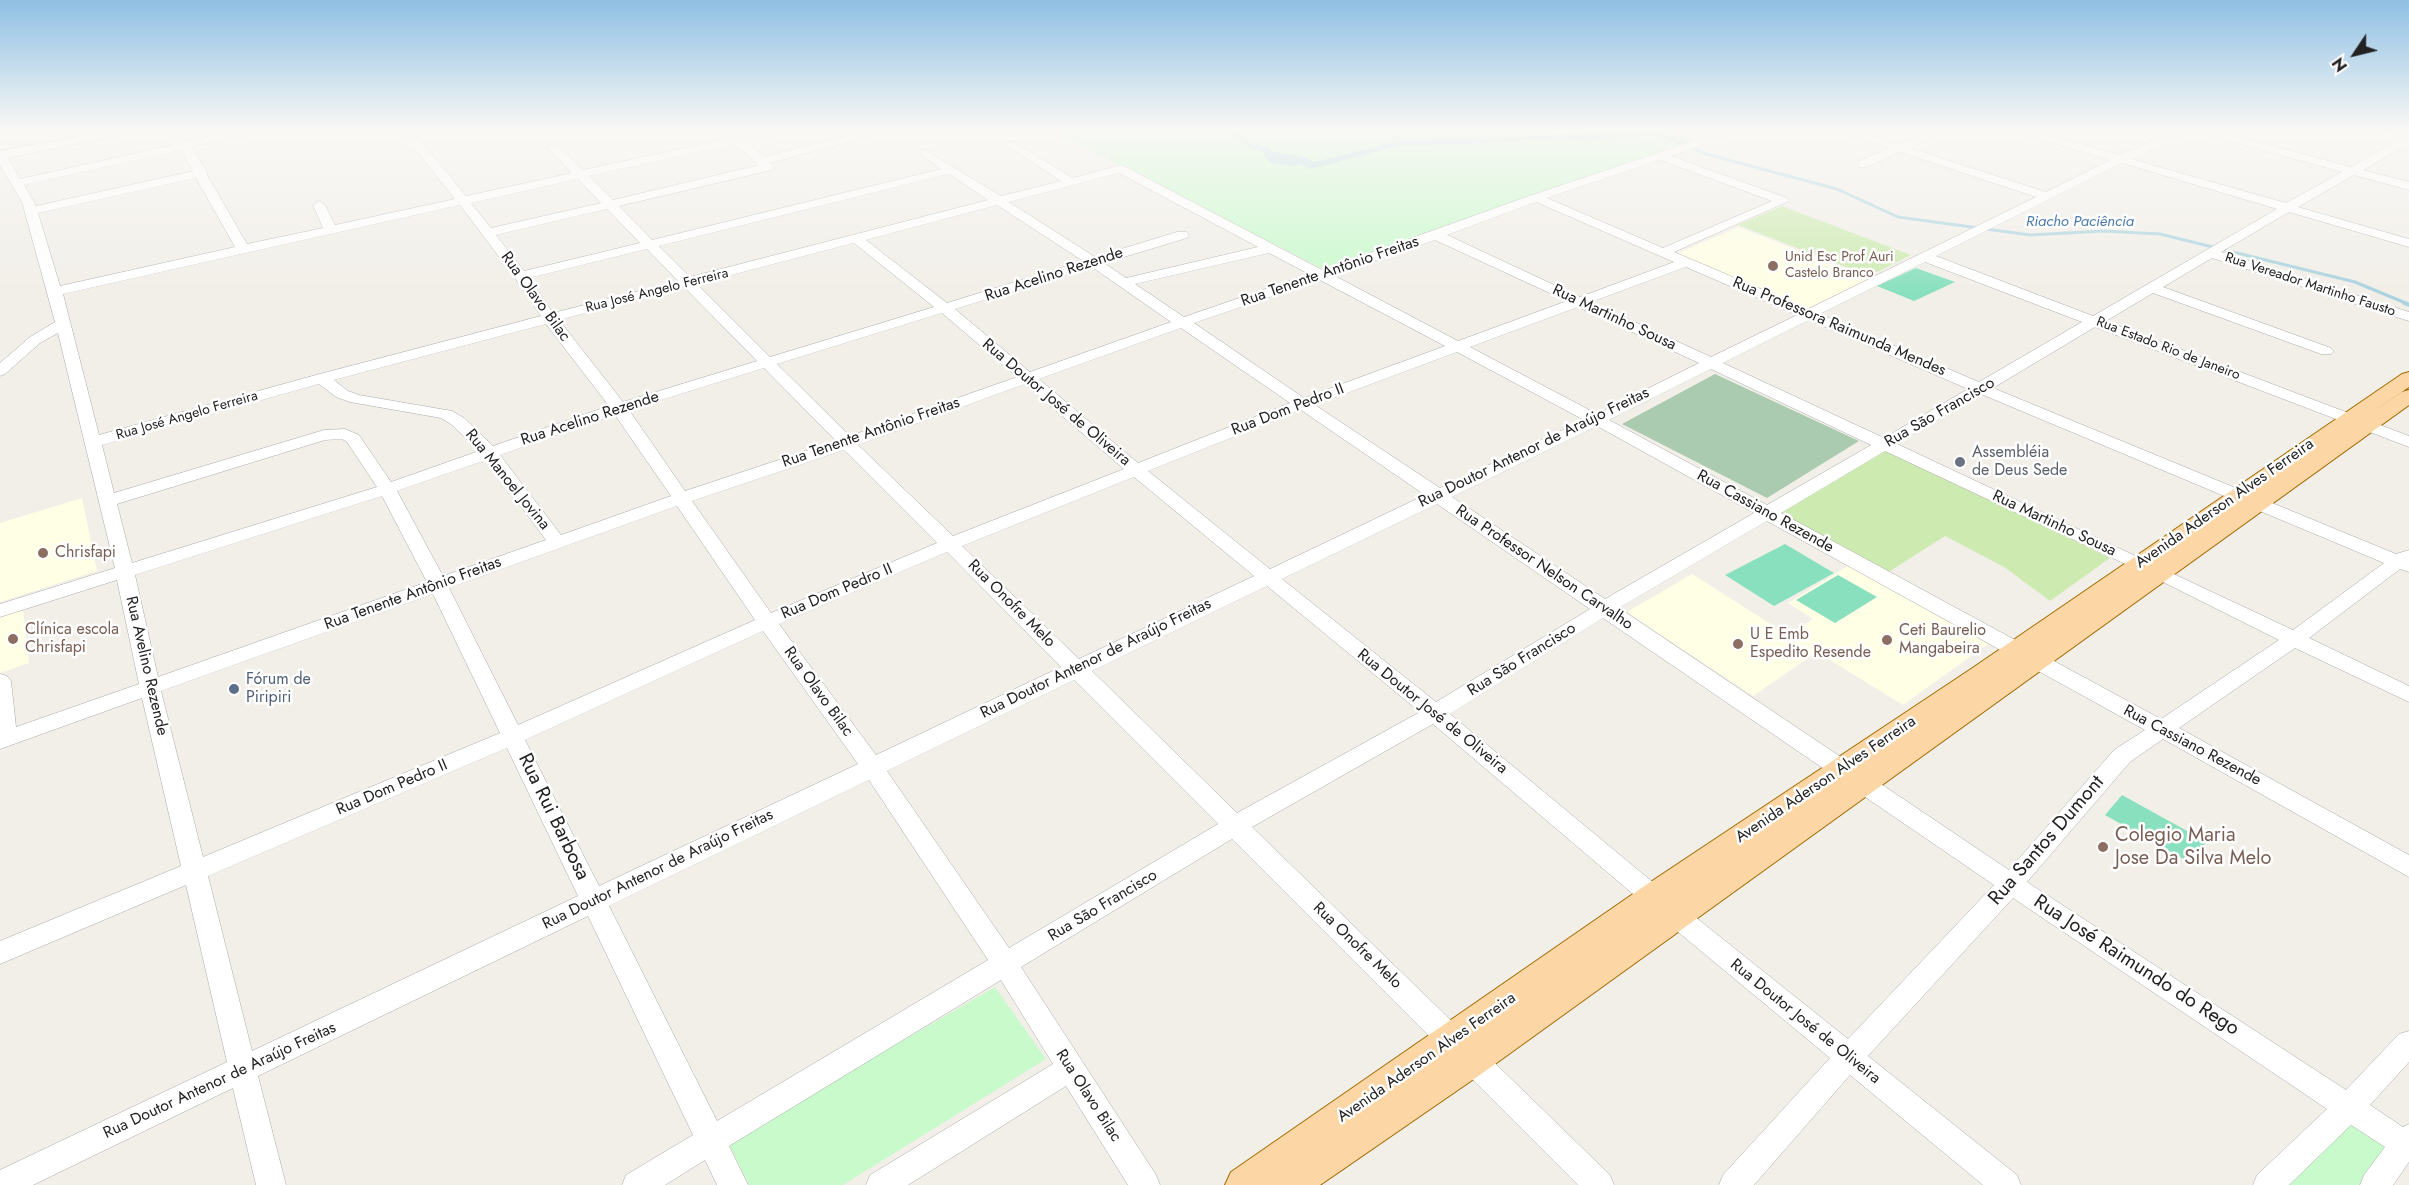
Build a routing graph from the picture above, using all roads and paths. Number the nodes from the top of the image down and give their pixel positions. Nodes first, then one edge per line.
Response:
1 (18, 183) edge
2 (156, 183) edge
3 (208, 183) edge
4 (449, 183) edge
5 (538, 183) edge
6 (589, 183) edge
7 (695, 183) edge
8 (896, 183) edge
9 (972, 183) edge
10 (1066, 183) edge
11 (1150, 183) edge
12 (1582, 183) edge
13 (1735, 183) edge
14 (2008, 183) edge
15 (2072, 183) edge
16 (2202, 183) edge
17 (2331, 183) edge
18 (2046, 196) junction
19 (1536, 198) junction
20 (463, 200) junction
21 (1000, 200) junction
22 (319, 205) dead end
23 (610, 206) junction
24 (2287, 207) junction
25 (31, 211) junction
26 (331, 230) junction
27 (488, 233) junction
28 (1182, 235) dead end
29 (1436, 235) junction
30 (857, 239) junction
31 (2409, 243) edge
32 (650, 244) junction
33 (1272, 248) junction
34 (243, 249) junction
35 (1664, 252) junction
36 (2211, 253) junction
37 (1925, 257) junction
38 (1687, 261) junction
39 (1093, 262) junction
40 (1323, 275) junction
41 (521, 276) junction
42 (688, 283) junction
43 (1122, 283) junction
44 (2152, 288) junction
45 (55, 291) junction
46 (1580, 302) junction
47 (946, 309) junction
48 (1810, 315) junction
49 (549, 318) junction
50 (2409, 318) edge
51 (2096, 321) junction
52 (64, 323) junction
53 (1182, 323) junction
54 (1460, 347) junction
55 (2326, 351) dead end
56 (1709, 362) junction
57 (769, 363) junction
58 (0, 371) edge
59 (321, 378) junction
60 (1026, 378) junction
61 (2409, 378) edge
62 (1982, 388) junction
63 (2409, 396) edge
64 (1302, 404) junction
65 (619, 408) junction
66 (1597, 420) junction
67 (2358, 422) junction
68 (94, 442) junction
69 (2409, 442) edge
70 (848, 443) junction
71 (1885, 445) junction
72 (488, 453) junction
73 (1135, 469) junction
74 (387, 489) junction
75 (1435, 496) junction
76 (682, 498) junction
77 (2249, 498) junction
78 (107, 501) junction
79 (1768, 514) junction
80 (557, 542) junction
81 (950, 544) junction
82 (2406, 560) edge
83 (2150, 568) junction
84 (126, 571) junction
85 (1267, 577) junction
86 (438, 585) junction
87 (1605, 608) junction
88 (0, 611) edge
89 (767, 621) junction
90 (2294, 639) junction
91 (2026, 655) junction
92 (1077, 669) junction
93 (0, 681) edge
94 (150, 688) junction
95 (2409, 695) edge
96 (1435, 713) junction
97 (2162, 730) junction
98 (514, 736) junction
99 (3, 740) edge
100 (872, 767) junction
101 (1853, 777) junction
102 (1234, 826) junction
103 (2409, 867) edge
104 (194, 871) junction
105 (2011, 884) junction
106 (1654, 896) junction
107 (594, 901) junction
108 (1675, 915) junction
109 (0, 953) edge
110 (1595, 956) junction
111 (1005, 964) junction
112 (1453, 1040) junction
113 (2409, 1043) edge
114 (1848, 1058) junction
115 (1472, 1061) junction
116 (1070, 1068) junction
117 (244, 1070) junction
118 (2350, 1106) junction
119 (711, 1140) junction
120 (2408, 1143) edge
121 (1, 1185) edge
122 (271, 1185) edge
123 (637, 1185) edge
124 (733, 1185) edge
125 (881, 1185) edge
126 (1145, 1185) edge
127 (1244, 1185) edge
128 (1289, 1185) edge
129 (1599, 1185) edge
130 (1734, 1185) edge
131 (2006, 1185) edge
132 (2268, 1185) edge
133 (2375, 1185) edge

1 - 25 street, Rua Avelino Rezende
2 - 25 street
3 - 34 street
4 - 20 street, Rua Olavo Bilac
5 - 20 street
6 - 23 street, Rua Onofre Melo
7 - 23 street
8 - 32 street
9 - 21 street, Rua Professor Nelson Carvalho
10 - 21 street, Rua José Angelo Ferreira
11 - 33 street, Rua Cassiano Rezende
12 - 19 street, Rua Tenente Antônio Freitas
13 - 35 street
14 - 18 street
15 - 18 street, Rua Doutor Antenor de Araújo Freitas
16 - 24 street
17 - 24 street, Rua São Francisco
18 - 37 street, Rua Doutor Antenor de Araújo Freitas
19 - 29 street, Rua Tenente Antônio Freitas
19 - 35 street, Rua Professora Raimunda Mendes
20 - 26 street
20 - 27 street, Rua Olavo Bilac
21 - 30 street, Rua José Angelo Ferreira
21 - 39 street, Rua Professor Nelson Carvalho
22 - 26 street
23 - 27 street
23 - 32 street, Rua Onofre Melo
24 - 31 street
24 - 36 street, Rua São Francisco
25 - 45 street, Rua Avelino Rezende
26 - 34 street
27 - 41 street, Rua Olavo Bilac
28 - 39 street, Rua Acelino Rezende
29 - 40 street, Rua Tenente Antônio Freitas
29 - 46 street, Rua Martinho Sousa
30 - 42 street, Rua José Angelo Ferreira
30 - 47 street, Rua Doutor José de Oliveira
32 - 41 street
32 - 42 street, Rua Onofre Melo
33 - 40 street, Rua Cassiano Rezende
33 - 43 street
34 - 45 street
35 - 38 street, Rua Professora Raimunda Mendes
36 - 44 street, Rua São Francisco
36 - 50 street, Rua Vereador Martinho Fausto
37 - 48 street, Rua Doutor Antenor de Araújo Freitas
37 - 51 street, Rua Estado Rio de Janeiro
38 - 46 street, Rua Dom Pedro II
38 - 48 street, Rua Professora Raimunda Mendes
39 - 43 street, Rua Professor Nelson Carvalho
39 - 47 street, Rua Acelino Rezende
40 - 53 street, Rua Tenente Antônio Freitas
40 - 54 street, Rua Cassiano Rezende
41 - 49 street, Rua Olavo Bilac
42 - 49 street, Rua José Angelo Ferreira
42 - 57 street, Rua Onofre Melo
43 - 53 street, Rua Professor Nelson Carvalho
44 - 51 street, Rua São Francisco
44 - 55 street
45 - 52 street, Rua Avelino Rezende
46 - 54 street, Rua Dom Pedro II
46 - 56 street, Rua Martinho Sousa
47 - 57 street, Rua Acelino Rezende
47 - 60 street, Rua Doutor José de Oliveira
48 - 56 street, Rua Doutor Antenor de Araújo Freitas
48 - 62 street, Rua Professora Raimunda Mendes
49 - 59 street, Rua José Angelo Ferreira
49 - 65 street, Rua Olavo Bilac
51 - 62 street, Rua São Francisco
51 - 67 street, Rua Estado Rio de Janeiro
52 - 58 street
52 - 68 street, Rua Avelino Rezende
53 - 60 street, Rua Tenente Antônio Freitas
53 - 64 street, Rua Professor Nelson Carvalho
54 - 64 street, Rua Dom Pedro II
54 - 66 street, Rua Cassiano Rezende
56 - 66 street, Rua Doutor Antenor de Araújo Freitas
56 - 71 street, Rua Martinho Sousa
57 - 65 street, Rua Acelino Rezende
57 - 70 street, Rua Onofre Melo
59 - 68 street, Rua José Angelo Ferreira
59 - 72 street, Rua Manoel Jovina
60 - 70 street, Rua Tenente Antônio Freitas
60 - 73 street, Rua Doutor José de Oliveira
61 - 67 main road, Avenida Aderson Alves Ferreira
62 - 71 street, Rua São Francisco
62 - 77 street, Rua Professora Raimunda Mendes
63 - 67 main road, Avenida Aderson Alves Ferreira
64 - 73 street, Rua Dom Pedro II
64 - 75 street, Rua Professor Nelson Carvalho
65 - 72 street, Rua Acelino Rezende
65 - 76 street, Rua Olavo Bilac
66 - 75 street, Rua Doutor Antenor de Araújo Freitas
66 - 79 street, Rua Cassiano Rezende
67 - 69 street, Rua Estado Rio de Janeiro
67 - 77 main road, Avenida Aderson Alves Ferreira
68 - 78 street, Rua Avelino Rezende
70 - 76 street, Rua Tenente Antônio Freitas
70 - 81 street, Rua Onofre Melo
71 - 79 street, Rua São Francisco
71 - 83 street, Rua Martinho Sousa
72 - 74 street, Rua Acelino Rezende
72 - 80 street, Rua Manoel Jovina
73 - 81 street, Rua Dom Pedro II
73 - 85 street, Rua Doutor José de Oliveira
74 - 78 street, Rua Rui Barbosa
74 - 84 street, Rua Acelino Rezende
74 - 86 street, Rua Rui Barbosa
75 - 85 street, Rua Doutor Antenor de Araújo Freitas
75 - 87 street, Rua Professor Nelson Carvalho
76 - 80 street, Rua Tenente Antônio Freitas
76 - 89 street, Rua Olavo Bilac
77 - 82 street, Rua Professora Raimunda Mendes
77 - 83 main road, Avenida Aderson Alves Ferreira
78 - 84 street, Rua Avelino Rezende
79 - 87 street, Rua São Francisco
79 - 91 street, Rua Cassiano Rezende
80 - 86 street, Rua Tenente Antônio Freitas
81 - 89 street, Rua Dom Pedro II
81 - 92 street, Rua Onofre Melo
82 - 90 street, Rua Santos Dumont
83 - 90 street, Rua Martinho Sousa
83 - 91 main road, Avenida Aderson Alves Ferreira
84 - 88 street, Rua Acelino Rezende
84 - 94 street, Rua Avelino Rezende
85 - 92 street, Rua Doutor Antenor de Araújo Freitas
85 - 96 street, Rua Doutor José de Oliveira
86 - 94 street, Rua Tenente Antônio Freitas
86 - 98 street, Rua Rui Barbosa
87 - 96 street, Rua São Francisco
87 - 101 street, Rua Professor Nelson Carvalho
89 - 98 street, Rua Dom Pedro II
89 - 100 street, Rua Olavo Bilac
90 - 95 street, Rua Martinho Sousa
90 - 97 street, Rua Santos Dumont
91 - 97 street, Rua Cassiano Rezende
91 - 101 main road, Avenida Aderson Alves Ferreira
92 - 100 street, Rua Doutor Antenor de Araújo Freitas
92 - 102 street, Rua Onofre Melo
93 - 99 street
94 - 99 street, Rua Tenente Antônio Freitas
94 - 104 street, Rua Avelino Rezende
96 - 102 street, Rua São Francisco
96 - 106 street, Rua Doutor José de Oliveira
97 - 103 street, Rua Cassiano Rezende
97 - 105 street, Rua Santos Dumont
98 - 104 street, Rua Dom Pedro II
98 - 107 street, Rua Rui Barbosa
100 - 107 street, Rua Doutor Antenor de Araújo Freitas
100 - 111 street, Rua Olavo Bilac
101 - 105 street, Rua José Raimundo do Rego
101 - 106 main road, Avenida Aderson Alves Ferreira
101 - 108 main road, Avenida Aderson Alves Ferreira
102 - 111 street, Rua São Francisco
102 - 112 street, Rua Onofre Melo
104 - 109 street, Rua Dom Pedro II
104 - 117 street, Rua Avelino Rezende
105 - 114 street, Rua Santos Dumont
105 - 118 street, Rua José Raimundo do Rego
106 - 108 street, Rua Doutor José de Oliveira
106 - 110 main road, Avenida Aderson Alves Ferreira
107 - 117 street, Rua Doutor Antenor de Araújo Freitas
107 - 119 street, Rua Rui Barbosa
108 - 110 main road, Avenida Aderson Alves Ferreira
108 - 114 street, Rua Doutor José de Oliveira
110 - 112 main road, Avenida Aderson Alves Ferreira
110 - 115 main road, Avenida Aderson Alves Ferreira
111 - 116 street, Rua Olavo Bilac
111 - 119 street, Rua São Francisco
112 - 115 street, Rua Onofre Melo
112 - 127 main road, Avenida Aderson Alves Ferreira
113 - 118 street
114 - 130 street, Rua Santos Dumont
114 - 131 street, Rua Doutor José de Oliveira
115 - 128 main road, Avenida Aderson Alves Ferreira
115 - 129 street, Rua Onofre Melo
116 - 125 street
116 - 126 street, Rua Olavo Bilac
117 - 121 street, Rua Doutor Antenor de Araújo Freitas
117 - 122 street, Rua Avelino Rezende
118 - 120 street, Rua José Raimundo do Rego
118 - 132 street
119 - 123 street, Rua São Francisco
119 - 124 street, Rua Rui Barbosa
120 - 133 street

